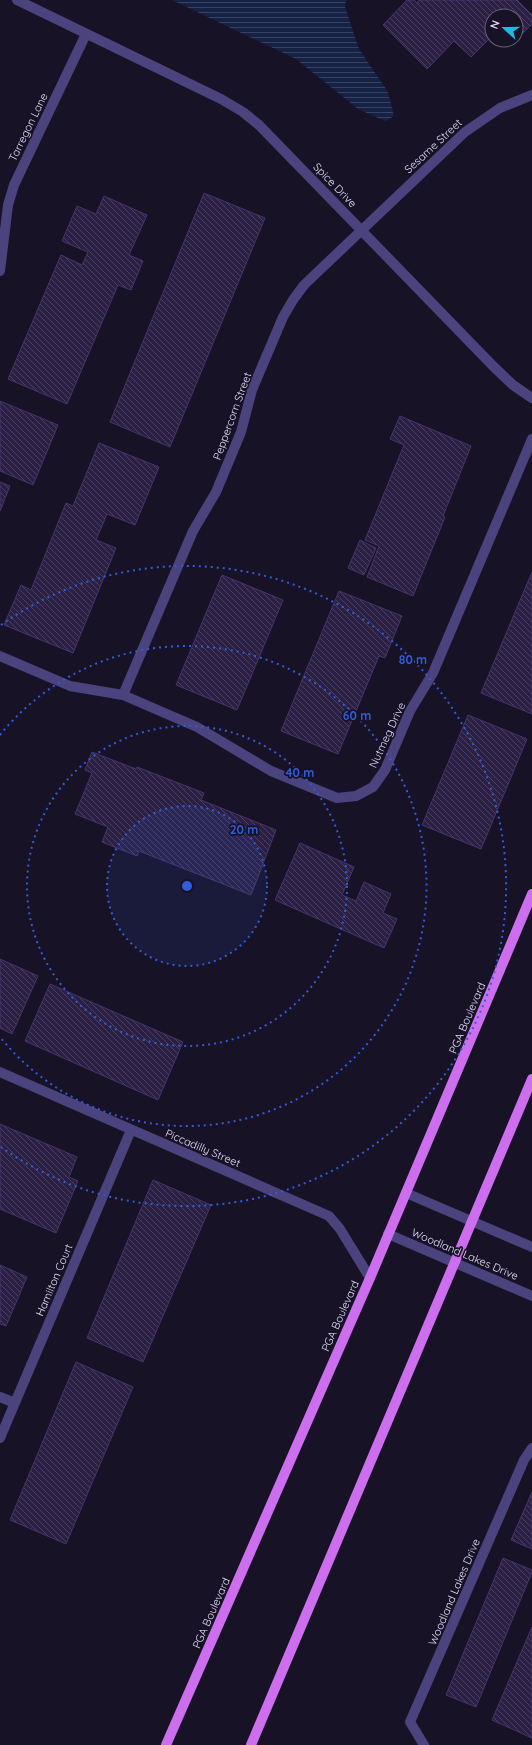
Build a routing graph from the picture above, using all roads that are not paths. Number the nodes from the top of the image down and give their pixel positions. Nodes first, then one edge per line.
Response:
1 (17, 0) edge
2 (86, 34) junction
3 (532, 95) edge
4 (362, 230) junction
5 (0, 271) edge
6 (532, 398) edge
7 (532, 439) edge
8 (0, 656) edge
9 (122, 695) junction
10 (532, 894) edge
11 (0, 1072) edge
12 (532, 1079) edge
13 (131, 1130) junction
14 (406, 1193) junction
15 (472, 1221) junction
16 (388, 1234) junction
17 (532, 1247) edge
18 (454, 1263) junction
19 (370, 1278) junction
20 (532, 1296) edge
21 (0, 1397) edge
22 (15, 1403) junction
23 (0, 1438) edge
24 (532, 1448) edge
25 (166, 1745) edge
26 (251, 1745) edge
27 (424, 1745) edge

1 - 2 street, Spice Drive
2 - 4 street, Spice Drive
2 - 5 street, Tarregon Lane
3 - 4 street, Sesame Street
4 - 6 street, Spice Drive
4 - 9 street, Peppercorn Street
7 - 9 street, Nutmeg Drive
8 - 9 street
10 - 14 main road, PGA Boulevard
11 - 13 street, Piccadilly Street
12 - 15 main road
13 - 19 street, Piccadilly Street
13 - 22 street, Hamilton Court
14 - 15 street
14 - 16 main road, PGA Boulevard
15 - 17 street
15 - 18 main road
16 - 18 street, Woodland Lakes Drive
16 - 19 main road, PGA Boulevard
18 - 20 street, Woodland Lakes Drive
18 - 26 main road
19 - 25 main road, PGA Boulevard
21 - 22 street
22 - 23 street, Hamilton Court
24 - 27 street, Woodland Lakes Drive

